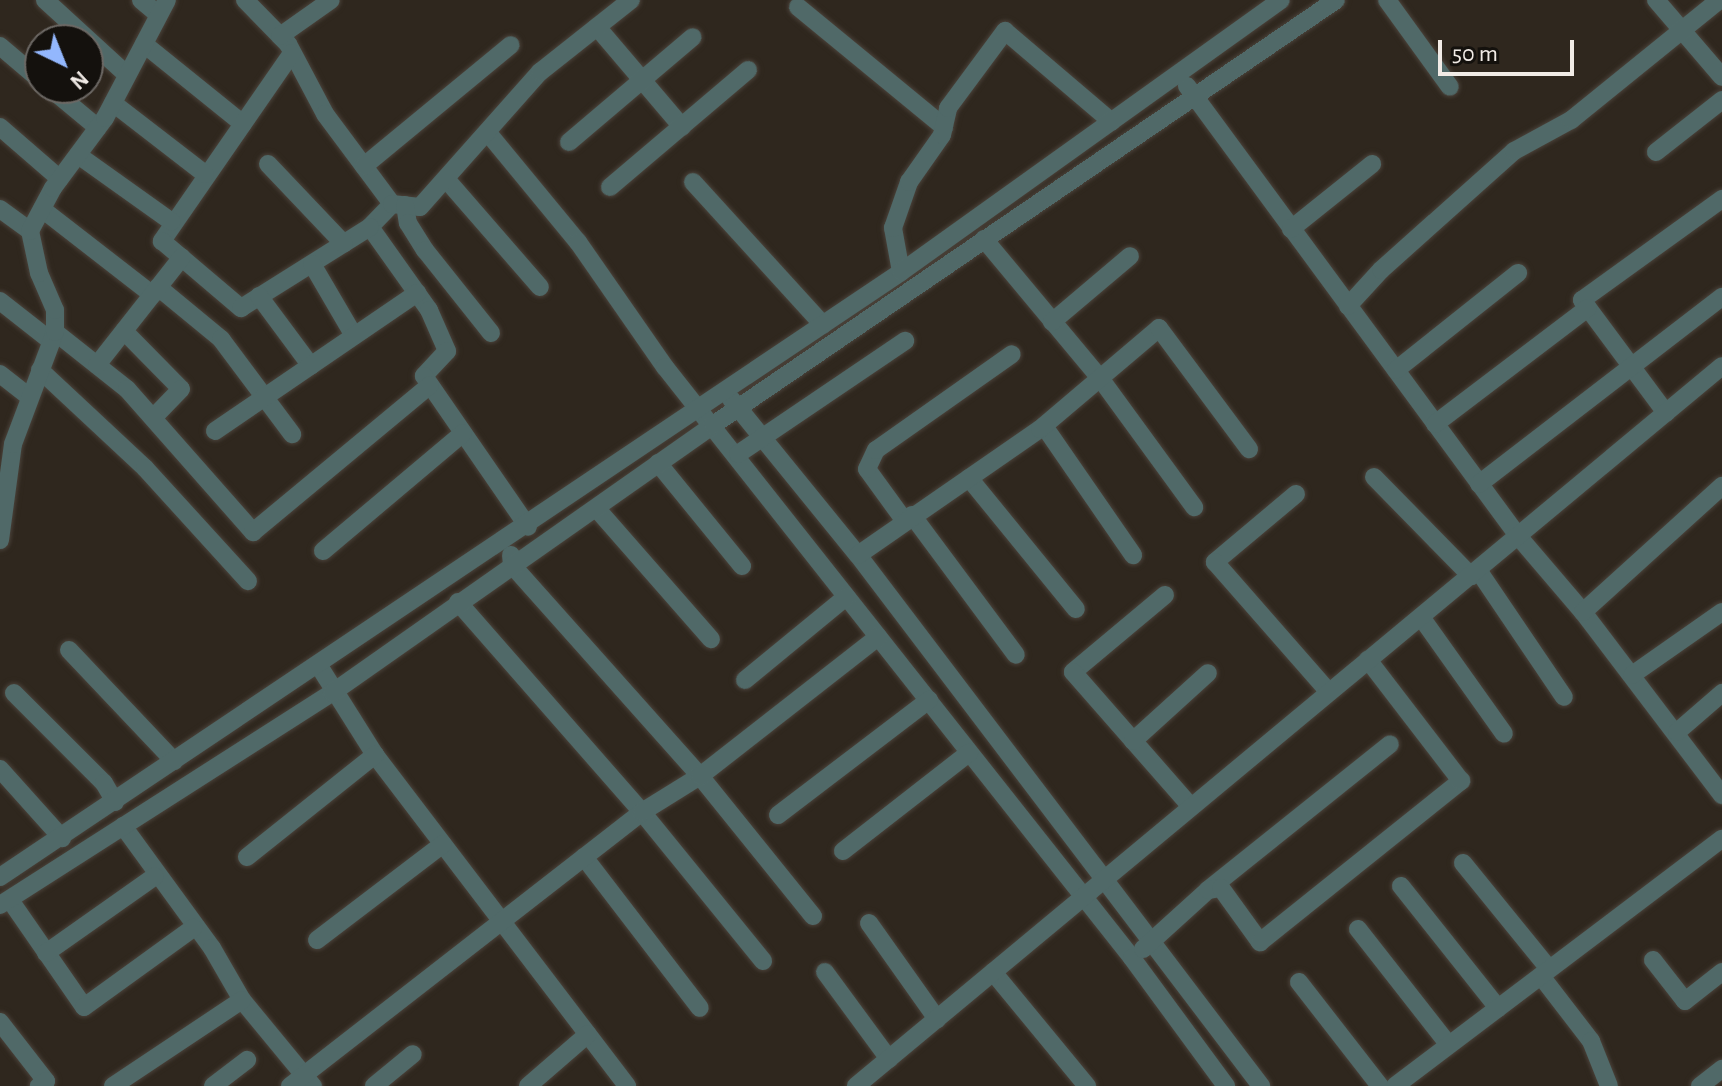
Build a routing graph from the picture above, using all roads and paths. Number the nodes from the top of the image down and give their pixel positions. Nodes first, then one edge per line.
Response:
1 (45, 0) edge
2 (141, 0) edge
3 (245, 0) edge
4 (331, 0) edge
5 (631, 0) edge
6 (1281, 0) edge
7 (1336, 0) edge
8 (1387, 0) edge
9 (1656, 0) edge
10 (1719, 0) edge
11 (798, 7) dead end
12 (163, 8) edge
13 (597, 27) junction
14 (1681, 28) junction
15 (280, 36) junction
16 (693, 37) dead end
17 (144, 44) junction
18 (511, 45) dead end
19 (0, 46) edge
20 (292, 53) junction
21 (24, 66) edge
22 (748, 70) dead end
23 (1179, 73) junction
24 (127, 75) junction
25 (1722, 77) edge
26 (643, 79) junction
27 (1450, 87) dead end
28 (1192, 95) junction
29 (1722, 100) edge
30 (113, 103) junction
31 (69, 104) edge
32 (1112, 122) junction
33 (243, 124) junction
34 (0, 127) edge
35 (682, 127) junction
36 (944, 127) junction
37 (98, 128) junction
38 (488, 133) junction
39 (569, 142) dead end
40 (1656, 152) dead end
41 (78, 155) junction
42 (268, 164) dead end
43 (1372, 164) dead end
44 (364, 166) junction
45 (205, 174) junction
46 (60, 179) junction
47 (446, 179) junction
48 (693, 182) dead end
49 (610, 187) dead end
50 (1722, 199) edge
51 (399, 204) junction
52 (0, 209) edge
53 (42, 209) junction
54 (172, 222) junction
55 (370, 227) junction
56 (1291, 229) junction
57 (30, 231) junction
58 (984, 239) junction
59 (344, 244) junction
60 (1130, 256) dead end
61 (182, 257) junction
62 (312, 264) junction
63 (901, 272) junction
64 (1518, 273) dead end
65 (540, 287) dead end
66 (155, 291) junction
67 (417, 293) junction
68 (259, 296) junction
69 (1722, 297) edge
70 (0, 301) edge
71 (1348, 306) junction
72 (1588, 308) junction
73 (1052, 322) junction
74 (823, 325) junction
75 (124, 331) junction
76 (491, 333) dead end
77 (53, 336) junction
78 (354, 336) junction
79 (905, 341) dead end
80 (1012, 354) dead end
81 (1630, 364) junction
82 (97, 365) junction
83 (311, 366) junction
84 (1722, 366) edge
85 (40, 370) junction
86 (1396, 370) junction
87 (0, 374) edge
88 (1100, 378) junction
89 (430, 385) junction
90 (724, 390) junction
91 (29, 397) junction
92 (267, 397) junction
93 (739, 407) junction
94 (698, 408) junction
95 (1666, 413) junction
96 (153, 418) junction
97 (1435, 424) junction
98 (713, 425) junction
99 (1044, 426) junction
100 (215, 431) dead end
101 (463, 433) junction
102 (292, 434) dead end
103 (764, 437) junction
104 (1249, 449) dead end
105 (738, 454) junction
106 (5, 462) edge
107 (658, 463) junction
108 (1374, 477) dead end
109 (969, 478) junction
110 (1479, 484) junction
111 (1722, 486) edge
112 (1296, 494) dead end
113 (1194, 507) dead end
114 (597, 509) junction
115 (908, 518) junction
116 (528, 527) junction
117 (1518, 536) junction
118 (0, 540) edge
119 (509, 540) junction
120 (323, 551) dead end
121 (858, 555) junction
122 (1133, 555) dead end
123 (512, 565) junction
124 (742, 566) dead end
125 (1474, 573) junction
126 (248, 581) dead end
127 (1165, 595) dead end
128 (846, 597) junction
129 (458, 602) junction
130 (1076, 609) dead end
131 (1583, 612) junction
132 (1722, 612) edge
133 (1421, 617) junction
134 (878, 637) junction
135 (711, 639) dead end
136 (69, 650) dead end
137 (1016, 655) dead end
138 (1368, 660) junction
139 (319, 666) junction
140 (1208, 673) dead end
141 (1632, 675) junction
142 (745, 680) dead end
143 (1329, 692) junction
144 (14, 693) dead end
145 (332, 693) junction
146 (1722, 693) edge
147 (1564, 697) dead end
148 (929, 700) junction
149 (1677, 732) junction
150 (1504, 734) dead end
151 (1133, 741) junction
152 (1390, 744) dead end
153 (969, 753) junction
154 (375, 755) junction
155 (174, 761) junction
156 (0, 769) edge
157 (700, 776) junction
158 (1722, 795) edge
159 (115, 802) junction
160 (1191, 807) junction
161 (642, 812) junction
162 (778, 815) dead end
163 (123, 826) junction
164 (62, 838) junction
165 (1722, 839) edge
166 (443, 844) junction
167 (843, 851) dead end
168 (247, 857) dead end
169 (584, 857) junction
170 (1463, 863) dead end
171 (155, 876) junction
172 (0, 877) edge
173 (1102, 880) junction
174 (1401, 886) dead end
175 (1208, 890) junction
176 (1082, 896) junction
177 (5, 902) edge
178 (813, 916) dead end
179 (502, 921) junction
180 (869, 923) dead end
181 (193, 928) junction
182 (1358, 929) dead end
183 (317, 940) dead end
184 (1151, 941) junction
185 (46, 953) junction
186 (1132, 958) junction
187 (1653, 960) dead end
188 (763, 961) dead end
189 (825, 972) dead end
190 (993, 972) junction
191 (1545, 972) junction
192 (1722, 972) edge
193 (1299, 982) dead end
194 (242, 1000) junction
195 (700, 1008) dead end
196 (1498, 1008) junction
197 (937, 1019) junction
198 (0, 1022) edge
199 (588, 1034) junction
200 (1449, 1045) junction
201 (413, 1054) dead end
202 (889, 1059) junction
203 (247, 1060) dead end
204 (1722, 1069) edge
205 (302, 1082) edge
206 (39, 1086) edge
207 (113, 1086) edge
208 (213, 1086) edge
209 (374, 1086) edge
210 (528, 1086) edge
211 (627, 1086) edge
212 (856, 1086) edge
213 (1087, 1086) edge
214 (1226, 1086) edge
215 (1261, 1086) edge
216 (1380, 1086) edge
217 (1395, 1086) edge
218 (1609, 1086) edge
219 (1700, 1086) edge

1 - 24 street
2 - 12 street
3 - 15 street
4 - 15 street
5 - 13 street
6 - 23 street
7 - 28 street
8 - 27 street
9 - 14 street
10 - 14 street
11 - 36 street
12 - 17 street
13 - 26 street
13 - 38 street
14 - 25 street
14 - 71 street
15 - 20 street
16 - 26 street
17 - 24 street
17 - 33 street
18 - 44 street
19 - 21 street
20 - 33 street
20 - 44 street
22 - 35 street
23 - 28 street
23 - 32 street
24 - 30 street
26 - 35 street
26 - 39 street
28 - 56 street
28 - 58 street
29 - 40 street
30 - 37 street
30 - 45 street
31 - 37 street
32 - 36 street
32 - 63 street
33 - 45 street
34 - 46 street
35 - 49 street
36 - 63 street
37 - 41 street
38 - 47 street
38 - 94 street
41 - 46 street
41 - 54 street
42 - 59 street
43 - 56 street
44 - 51 street
45 - 54 street
46 - 53 street
47 - 51 street
47 - 65 street
48 - 74 street
50 - 72 street
51 - 55 street
51 - 76 street
52 - 57 street
53 - 57 street
53 - 66 street
54 - 61 street
55 - 59 street
55 - 67 street
56 - 71 street
57 - 77 street
58 - 73 street
58 - 93 street
59 - 62 street
60 - 73 street
61 - 66 street
61 - 68 street
62 - 68 street
62 - 78 street
63 - 74 street
64 - 86 street
66 - 75 street
66 - 92 street
67 - 78 street
67 - 89 street
68 - 83 street
69 - 81 street
70 - 77 street
71 - 86 street
72 - 81 street
72 - 97 street
73 - 88 street
74 - 90 street
75 - 82 street
75 - 96 street
77 - 82 street
77 - 85 street
78 - 83 street
79 - 103 street
80 - 115 street
81 - 95 street
81 - 110 street
82 - 96 street
83 - 92 street
84 - 95 street
85 - 91 street
85 - 126 street
86 - 97 street
87 - 91 street
88 - 99 street
88 - 104 street
88 - 113 street
89 - 96 street
89 - 101 street
90 - 93 street
90 - 94 street
91 - 106 street
92 - 100 street
92 - 102 street
93 - 98 street
93 - 103 street
94 - 98 street
94 - 116 street
95 - 117 street
97 - 110 street
98 - 105 street
98 - 107 street
99 - 109 street
99 - 122 street
101 - 116 street
101 - 120 street
103 - 105 street
103 - 121 street
105 - 128 street
106 - 118 street
107 - 114 street
107 - 124 street
108 - 125 street
109 - 115 street
109 - 130 street
110 - 117 street
111 - 131 street
112 - 143 street
114 - 123 street
114 - 135 street
115 - 121 street
115 - 137 street
116 - 119 street
117 - 125 street
117 - 131 street
119 - 123 street
119 - 139 street
121 - 173 street
123 - 129 street
123 - 157 street
125 - 133 street
125 - 147 street
127 - 151 street
128 - 134 street
128 - 142 street
129 - 145 street
129 - 161 street
131 - 141 street
132 - 141 street
133 - 138 street
133 - 150 street
134 - 148 street
134 - 157 street
136 - 155 street
138 - 143 street
138 - 175 street
139 - 145 street
139 - 155 street
140 - 151 street
141 - 149 street
143 - 160 street
144 - 159 street
145 - 154 street
145 - 163 street
146 - 149 street
148 - 153 street
148 - 162 street
149 - 158 street
151 - 160 street
152 - 175 street
153 - 167 street
153 - 176 street
154 - 166 street
154 - 168 street
155 - 159 street
156 - 164 street
157 - 161 street
157 - 178 street
159 - 164 street
160 - 173 street
161 - 169 street
161 - 188 street
163 - 171 street
163 - 177 street
164 - 172 street
165 - 191 street
166 - 179 street
166 - 183 street
169 - 179 street
169 - 195 street
170 - 191 street
171 - 181 street
171 - 185 street
173 - 176 street
173 - 184 street
174 - 196 street
175 - 184 street
176 - 186 street
176 - 190 street
177 - 185 street
179 - 199 street
179 - 205 street
180 - 197 street
181 - 185 street
181 - 194 street
182 - 200 street
184 - 186 street
184 - 215 street
186 - 214 street
187 - 192 street
189 - 202 street
190 - 197 street
190 - 213 street
191 - 196 street
191 - 218 street
193 - 216 street
194 - 205 street
194 - 207 street
196 - 200 street
197 - 202 street
198 - 206 street
199 - 210 street
199 - 211 street
200 - 217 street
201 - 209 street
202 - 212 street
203 - 208 street
204 - 219 street

